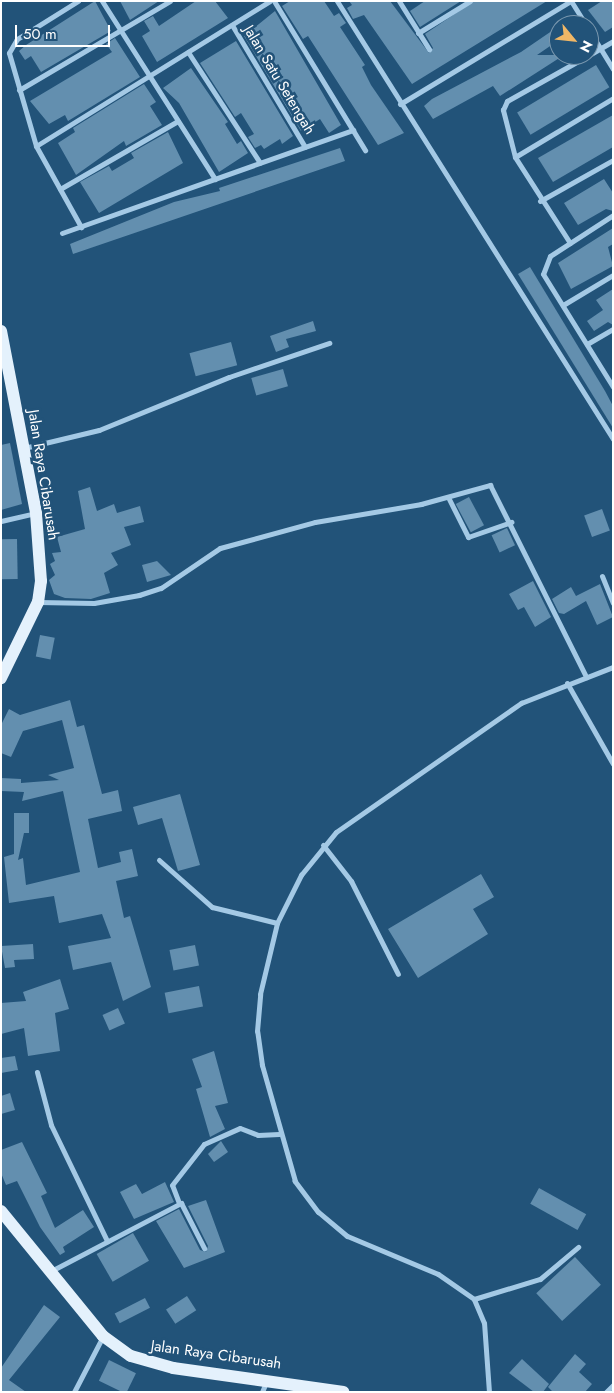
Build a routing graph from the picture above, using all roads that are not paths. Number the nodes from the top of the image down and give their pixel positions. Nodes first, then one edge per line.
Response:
1 (78, 1) edge
2 (102, 1) edge
3 (170, 1) edge
4 (270, 1) edge
5 (274, 1) edge
6 (336, 1) edge
7 (399, 1) edge
8 (470, 1) edge
9 (571, 1) edge
10 (580, 15) edge
11 (232, 25) junction
12 (120, 30) junction
13 (418, 32) junction
14 (613, 41) edge
15 (600, 48) joint
16 (429, 50) dead end
17 (188, 52) junction
18 (572, 65) edge
19 (613, 69) edge
20 (149, 76) junction
21 (19, 90) junction
22 (613, 98) edge
23 (400, 104) junction
24 (178, 121) junction
25 (353, 130) junction
26 (36, 146) junction
27 (305, 147) junction
28 (365, 150) dead end
29 (515, 157) junction
30 (612, 162) edge
31 (260, 163) junction
32 (215, 179) junction
33 (60, 189) junction
34 (540, 201) junction
35 (613, 215) edge
36 (81, 227) junction
37 (62, 234) dead end
38 (570, 243) junction
39 (613, 274) edge
40 (563, 305) junction
41 (613, 329) edge
42 (1, 331) edge
43 (329, 343) dead end
44 (586, 344) junction
45 (613, 387) edge
46 (613, 439) edge
47 (24, 448) junction
48 (448, 497) junction
49 (36, 513) junction
50 (1, 521) edge
51 (511, 522) junction
52 (602, 576) dead end
53 (38, 602) junction
54 (613, 602) edge
55 (613, 666) edge
56 (584, 675) junction
57 (1, 678) edge
58 (567, 683) junction
59 (613, 764) edge
60 (323, 845) junction
61 (159, 860) dead end
62 (274, 922) junction
63 (398, 974) dead end
64 (37, 1072) dead end
65 (278, 1133) junction
66 (179, 1203) junction
67 (1, 1211) edge
68 (107, 1242) junction
69 (578, 1247) dead end
70 (204, 1248) dead end
71 (50, 1272) junction
72 (474, 1299) junction
73 (103, 1336) junction
74 (613, 1385) edge
75 (265, 1386) edge
76 (74, 1392) edge
77 (343, 1392) edge
78 (489, 1392) edge
79 (606, 1392) edge

1 - 21 street
2 - 12 street
3 - 12 street
4 - 11 street
5 - 25 street
6 - 23 street
7 - 13 street
8 - 13 street
9 - 10 street
9 - 23 street
11 - 17 street
11 - 27 street, Jalan Satu Setengah
12 - 20 street
12 - 21 street
13 - 16 street
14 - 15 street
15 - 19 street
17 - 20 street
17 - 31 street
18 - 29 street
20 - 24 street
20 - 26 street
21 - 26 street
22 - 29 street
23 - 46 street
24 - 32 street
24 - 33 street
25 - 27 street
25 - 28 street
26 - 33 street
27 - 31 street
29 - 34 street
30 - 34 street
31 - 32 street
32 - 36 street
33 - 36 street
34 - 38 street
35 - 38 street
36 - 37 street
38 - 40 street
39 - 40 street
40 - 44 street
41 - 44 street
42 - 47 main road, Jalan Raya Cibarusah
43 - 47 street
44 - 45 street
47 - 49 main road, Jalan Raya Cibarusah
48 - 51 street
48 - 51 street
48 - 53 street
49 - 50 street
49 - 53 main road, Jalan Raya Cibarusah
51 - 56 street
52 - 54 street
53 - 57 main road, Jalan Raya Cibarusah
55 - 56 street
56 - 58 street
58 - 59 street
58 - 60 street
60 - 62 street
60 - 63 street
61 - 62 street
62 - 65 street
64 - 68 street
65 - 66 street
65 - 72 street
66 - 68 street
66 - 70 street
67 - 71 main road, Jalan Raya Cibarusah
68 - 71 street
69 - 72 street
71 - 73 main road, Jalan Raya Cibarusah
72 - 78 street
73 - 75 main road, Jalan Raya Cibarusah
73 - 76 street
74 - 79 street
75 - 77 main road, Jalan Raya Cibarusah

